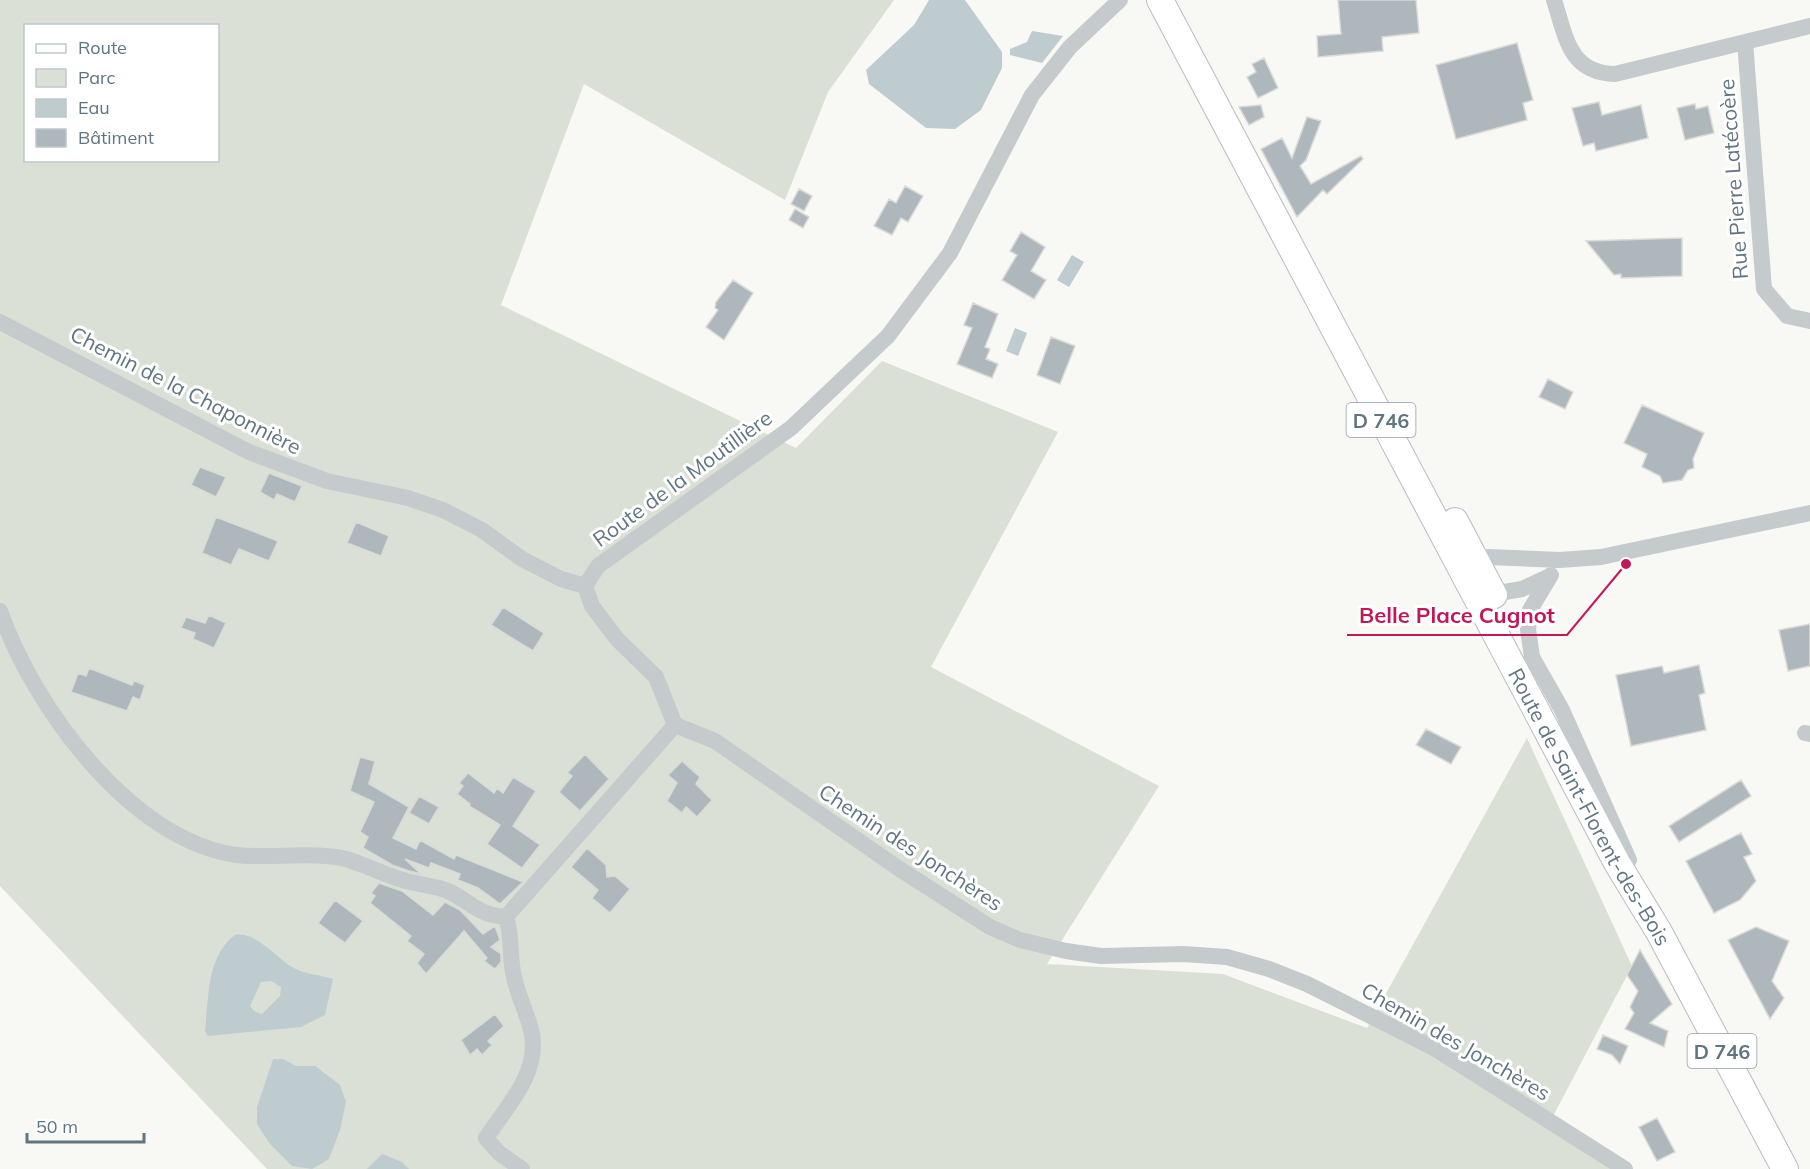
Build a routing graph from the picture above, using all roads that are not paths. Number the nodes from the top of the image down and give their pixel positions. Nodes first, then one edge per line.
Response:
1 (1119, 0) edge
2 (1160, 0) edge
3 (1554, 0) edge
4 (1810, 26) edge
5 (1745, 42) junction
6 (1270, 205) junction
7 (1810, 321) edge
8 (0, 322) edge
9 (1388, 433) junction
10 (1810, 513) edge
11 (1601, 557) junction
12 (1551, 575) junction
13 (1481, 577) junction
14 (585, 586) junction
15 (0, 611) edge
16 (1494, 633) junction
17 (675, 725) junction
18 (1629, 861) junction
19 (506, 917) junction
20 (1659, 932) junction
21 (522, 1169) edge
22 (1625, 1169) edge
23 (1785, 1169) edge

1 - 14 street, Route de la Moutillière
2 - 6 main road, Route de Saint-Florent-des-Bois / D 746
3 - 5 street
4 - 5 street
5 - 7 street, Rue Pierre Latécoère
6 - 9 main road, Route de Saint-Florent-des-Bois / D 746
6 - 13 main road, Route de Saint-Florent-des-Bois / D 746
8 - 14 street, Chemin de la Chaponnière
9 - 13 street
9 - 16 main road, Route de Saint-Florent-des-Bois / D 746
10 - 11 street
11 - 12 street
11 - 13 street
12 - 13 street
12 - 18 street
13 - 16 street
13 - 18 main road, Route de Saint-Florent-des-Bois / D 746
14 - 17 street
15 - 19 street
16 - 20 main road, Route de Saint-Florent-des-Bois / D 746
17 - 19 street
17 - 22 street, Chemin des Jonchères
18 - 20 main road, Route de Saint-Florent-des-Bois / D 746
19 - 21 street
20 - 23 main road, D 746

